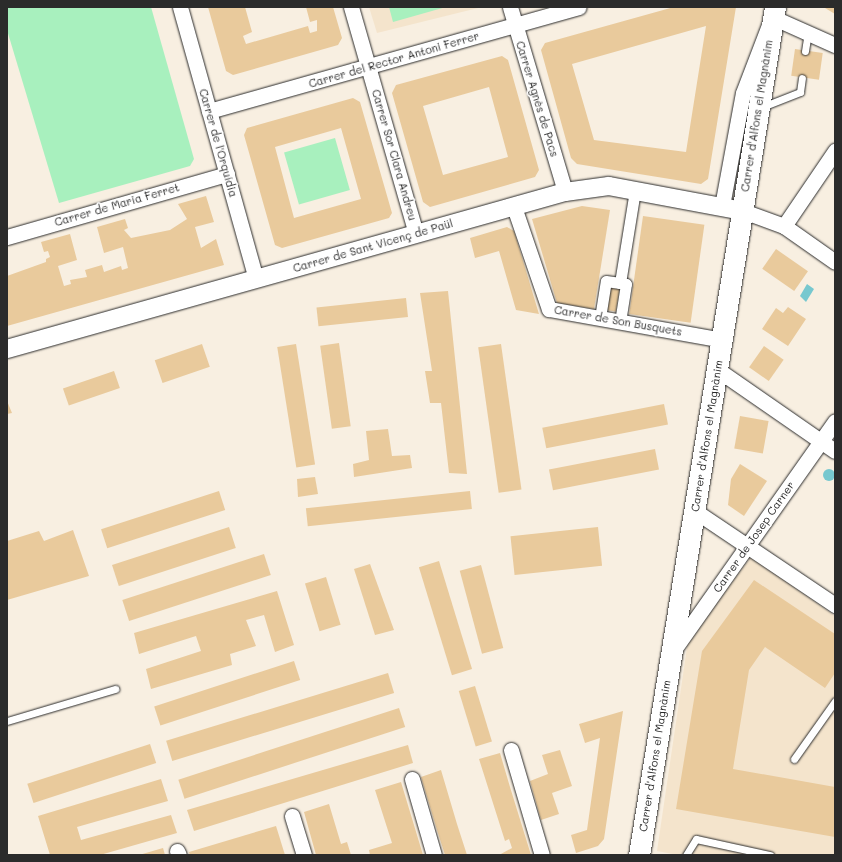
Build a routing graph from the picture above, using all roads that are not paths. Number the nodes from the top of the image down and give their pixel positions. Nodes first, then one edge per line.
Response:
1 (180, 7) edge
2 (351, 7) edge
3 (510, 7) edge
4 (579, 7) edge
5 (773, 10) edge
6 (515, 26) junction
7 (808, 30) junction
8 (835, 45) edge
9 (805, 51) dead end
10 (369, 67) junction
11 (802, 78) dead end
12 (760, 108) junction
13 (209, 111) junction
14 (835, 152) edge
15 (227, 174) junction
16 (634, 190) junction
17 (565, 192) junction
18 (722, 206) junction
19 (514, 207) junction
20 (743, 211) junction
21 (784, 226) junction
22 (416, 234) junction
23 (7, 237) edge
24 (835, 262) edge
25 (256, 279) junction
26 (620, 283) junction
27 (600, 318) junction
28 (620, 322) junction
29 (723, 340) junction
30 (7, 349) edge
31 (718, 370) junction
32 (835, 421) edge
33 (821, 441) junction
34 (835, 451) edge
35 (695, 511) junction
36 (748, 548) junction
37 (835, 605) edge
38 (672, 653) junction
39 (115, 689) dead end
40 (835, 701) edge
41 (7, 721) edge
42 (511, 750) dead end
43 (794, 760) dead end
44 (412, 779) dead end
45 (292, 816) dead end
46 (304, 855) edge
47 (434, 855) edge
48 (542, 855) edge
49 (639, 855) edge
50 (686, 855) edge
51 (770, 855) edge

1 - 13 street, Carrer de l'Orquídia
2 - 10 street, Carrer Sor Clara Andreu
3 - 6 street, Carrer Agnès de Pacs
4 - 6 street, Carrer del Rector Antoni Ferrer
5 - 7 street
5 - 12 main road, Carrer d'Alfons el Magnànim
5 - 18 street, Carrer d'Alfons el Magnànim
6 - 10 street, Carrer del Rector Antoni Ferrer
6 - 17 street, Carrer Agnès de Pacs
7 - 8 street
7 - 9 lane
10 - 13 street, Carrer del Rector Antoni Ferrer
10 - 22 street, Carrer Sor Clara Andreu
11 - 12 lane
12 - 20 main road, Carrer d'Alfons el Magnànim
13 - 15 street, Carrer de l'Orquídia
14 - 21 street
15 - 23 street, Carrer de Maria Ferret
15 - 25 street, Carrer de l'Orquídia
16 - 17 street, Carrer de Sant Vicenç de Paül
16 - 18 street, Carrer de Sant Vicenç de Paül
16 - 26 street
17 - 19 street, Carrer de Sant Vicenç de Paül
18 - 20 street, Carrer de Sant Vicenç de Paül
19 - 22 street, Carrer de Sant Vicenç de Paül
19 - 27 street, Carrer de Son Busquets
20 - 21 street
20 - 29 main road, Carrer d'Alfons el Magnànim
21 - 24 street
22 - 25 street, Carrer de Sant Vicenç de Paül
25 - 30 street, Carrer de Sant Vicenç de Paül
26 - 27 street
26 - 28 street
27 - 28 street, Carrer de Son Busquets
28 - 29 street, Carrer de Son Busquets
29 - 31 main road, Carrer d'Alfons el Magnànim
31 - 33 street
31 - 35 main road, Carrer d'Alfons el Magnànim
32 - 33 street, Carrer de Josep Carner
33 - 34 street
33 - 36 street, Carrer de Josep Carner
35 - 36 street
35 - 38 main road, Carrer d'Alfons el Magnànim
36 - 37 street
36 - 38 street, Carrer de Josep Carner
38 - 49 main road, Carrer d'Alfons el Magnànim
39 - 41 lane
40 - 43 lane
42 - 48 street
44 - 47 street
45 - 46 street
50 - 51 lane

